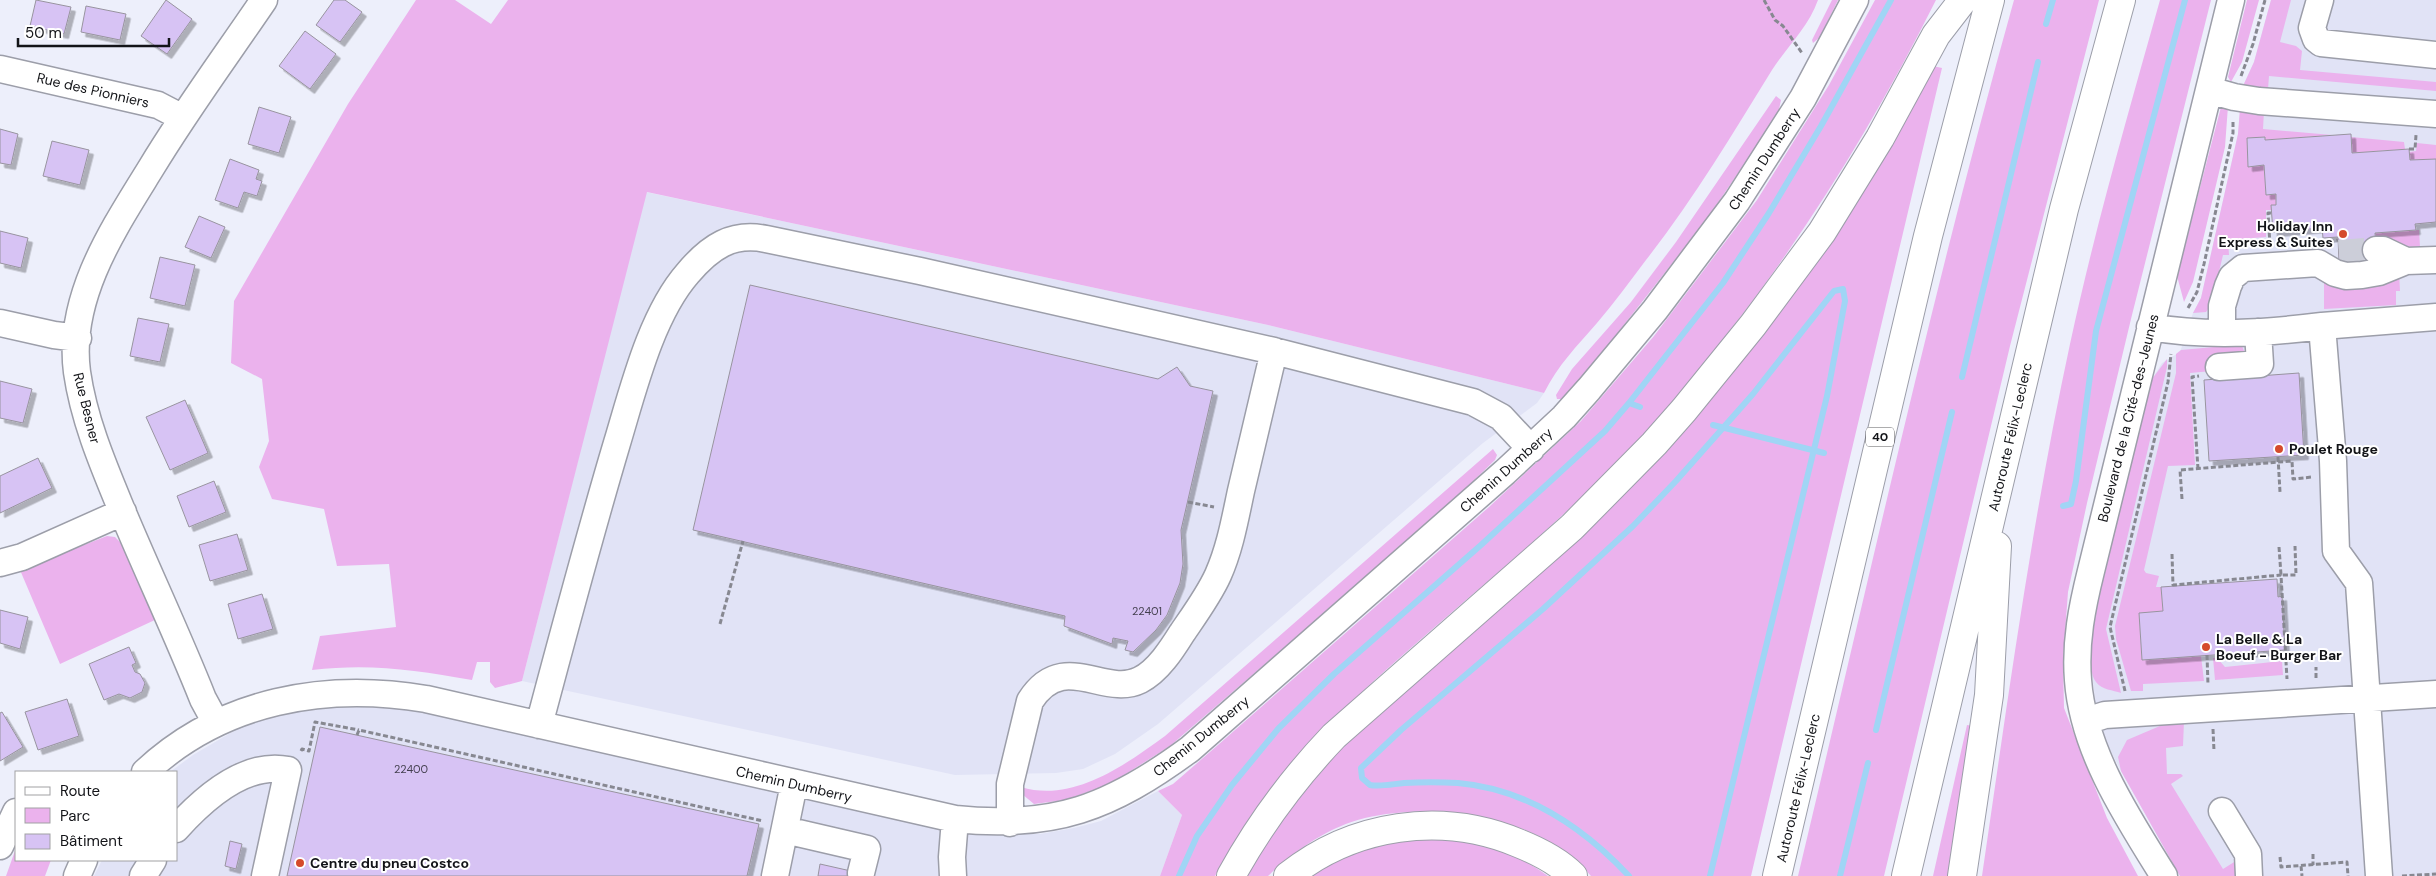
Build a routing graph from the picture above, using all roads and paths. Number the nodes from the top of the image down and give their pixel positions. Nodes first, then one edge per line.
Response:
1 (264, 0) edge
2 (1764, 0) edge
3 (1855, 0) edge
4 (1963, 0) edge
5 (1990, 0) edge
6 (2121, 0) edge
7 (2231, 0) edge
8 (2265, 0) edge
9 (2320, 0) edge
10 (2436, 55) edge
11 (1821, 68) junction
12 (0, 69) edge
13 (2239, 80) dead end
14 (2209, 90) junction
15 (2436, 114) edge
16 (2233, 116) dead end
17 (183, 118) junction
18 (2416, 143) dead end
19 (2409, 149) dead end
20 (2376, 250) tunnel mouth
21 (2436, 260) edge
22 (2406, 261) junction
23 (2188, 309) dead end
24 (2436, 317) edge
25 (0, 323) edge
26 (2322, 326) junction
27 (2150, 327) junction
28 (2258, 332) junction
29 (2222, 333) junction
30 (78, 338) junction
31 (1274, 352) junction
32 (2170, 356) dead end
33 (2212, 371) joint
34 (1531, 449) junction
35 (2278, 457) dead end
36 (2278, 462) junction
37 (2198, 468) junction
38 (2002, 472) junction
39 (2317, 477) dead end
40 (2280, 492) dead end
41 (2182, 499) dead end
42 (1188, 502) dead end
43 (1211, 506) dead end
44 (123, 512) junction
45 (743, 542) dead end
46 (2295, 546) dead end
47 (2279, 547) dead end
48 (2172, 554) dead end
49 (0, 563) edge
50 (2281, 576) junction
51 (720, 624) dead end
52 (2279, 650) dead end
53 (2206, 655) dead end
54 (2286, 657) junction
55 (2316, 668) dead end
56 (2316, 678) dead end
57 (2287, 679) dead end
58 (2208, 685) dead end
59 (2126, 694) dead end
60 (2436, 694) edge
61 (2365, 699) junction
62 (2086, 721) junction
63 (216, 723) junction
64 (539, 725) junction
65 (2213, 725) dead end
66 (358, 730) junction
67 (357, 735) dead end
68 (2214, 751) dead end
69 (288, 770) junction
70 (146, 771) edge
71 (794, 784) junction
72 (2222, 811) dead end
73 (15, 814) edge
74 (954, 819) junction
75 (1010, 822) junction
76 (776, 826) junction
77 (178, 827) edge
78 (2136, 832) junction
79 (0, 846) edge
80 (2313, 854) dead end
81 (2280, 857) dead end
82 (84, 861) edge
83 (152, 861) edge
84 (2313, 865) junction
85 (2301, 866) junction
86 (861, 873) dead end
87 (2436, 874) edge
88 (77, 876) edge
89 (143, 876) edge
90 (265, 876) edge
91 (775, 876) edge
92 (953, 876) edge
93 (1231, 876) edge
94 (1288, 876) edge
95 (1574, 876) edge
96 (1777, 876) edge
97 (1906, 876) edge
98 (1962, 876) edge
99 (2155, 876) edge
100 (2164, 876) edge
101 (2249, 876) edge
102 (2302, 876) edge
103 (2348, 876) edge
104 (2379, 876) edge
105 (2399, 876) edge

1 - 17 street, Rue Besner
2 - 11 path
3 - 11 street, Chemin Dumberry
4 - 93 highway
5 - 96 highway, Autoroute Félix-Leclerc / 40
6 - 38 highway, Autoroute Félix-Leclerc
7 - 14 street, Boulevard de la Cité-des-Jeunes
8 - 13 path
9 - 10 street
11 - 34 street, Chemin Dumberry
12 - 17 street, Rue des Pionniers
14 - 15 street
14 - 27 street, Boulevard de la Cité-des-Jeunes
16 - 23 path
17 - 30 street, Rue Besner
18 - 19 path
20 - 22 street
21 - 22 street
22 - 29 street
24 - 26 street
25 - 30 street
26 - 28 street
26 - 61 street
27 - 29 street
27 - 62 street, Boulevard de la Cité-des-Jeunes
28 - 29 street
28 - 33 street
30 - 44 street, Rue Besner
31 - 34 street
31 - 64 street
31 - 75 street
32 - 59 path, Boulevard de la Cité-des-Jeunes
33 - 37 path
34 - 75 street, Chemin Dumberry
35 - 36 path
36 - 37 path
36 - 39 path
36 - 40 path
37 - 41 path
38 - 97 highway, Autoroute Félix-Leclerc
38 - 98 highway
42 - 43 path
44 - 49 street
44 - 63 street, Rue Besner
45 - 51 path
46 - 50 path
47 - 50 path
48 - 50 path
50 - 54 path
52 - 54 path
53 - 58 path
54 - 57 path
55 - 56 path
60 - 61 street
61 - 62 street
61 - 104 street
62 - 78 street, Boulevard de la Cité-des-Jeunes
63 - 64 street, Chemin Dumberry
63 - 70 street, Chemin Dumberry
64 - 71 street, Chemin Dumberry
65 - 68 path
66 - 67 path
66 - 69 path
66 - 76 path
69 - 77 street
69 - 90 street
71 - 74 street, Chemin Dumberry
71 - 76 street
72 - 101 street
73 - 79 street
74 - 75 street, Chemin Dumberry
74 - 92 street
76 - 86 street
76 - 91 street
78 - 99 street, Boulevard de la Cité-des-Jeunes
78 - 100 street, Boulevard de la Cité-des-Jeunes
80 - 84 path
81 - 85 path
82 - 88 street
83 - 89 street
84 - 85 path
84 - 103 path
85 - 102 path
87 - 105 path
94 - 95 highway

